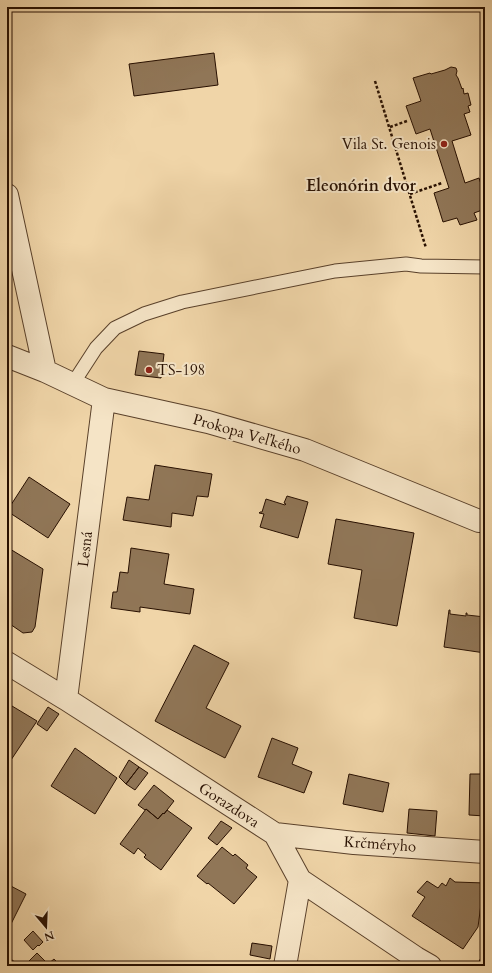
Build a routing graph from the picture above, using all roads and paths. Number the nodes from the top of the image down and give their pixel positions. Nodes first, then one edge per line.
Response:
1 (376, 81) dead end
2 (407, 121) dead end
3 (390, 127) junction
4 (442, 183) dead end
5 (410, 194) junction
6 (7, 195) edge
7 (431, 266) junction
8 (485, 267) edge
9 (7, 356) edge
10 (45, 372) junction
11 (72, 385) junction
12 (104, 400) junction
13 (485, 521) edge
14 (7, 663) edge
15 (66, 699) junction
16 (275, 834) junction
17 (485, 852) edge
18 (300, 880) junction
19 (285, 966) edge
20 (430, 966) edge

1 - 3 path
2 - 3 path
3 - 5 path
4 - 5 path
5 - 7 path
6 - 10 street
7 - 8 lane
7 - 11 lane
9 - 10 street, Prokopa Veľkého
10 - 11 street, Prokopa Veľkého
11 - 12 street, Prokopa Veľkého
12 - 13 street, Prokopa Veľkého
12 - 15 street, Lesná
14 - 15 street, Gorazdova
15 - 16 street, Gorazdova
16 - 17 street, Krčméryho
16 - 18 street, Gorazdova
18 - 19 street
18 - 20 street, Gorazdova

